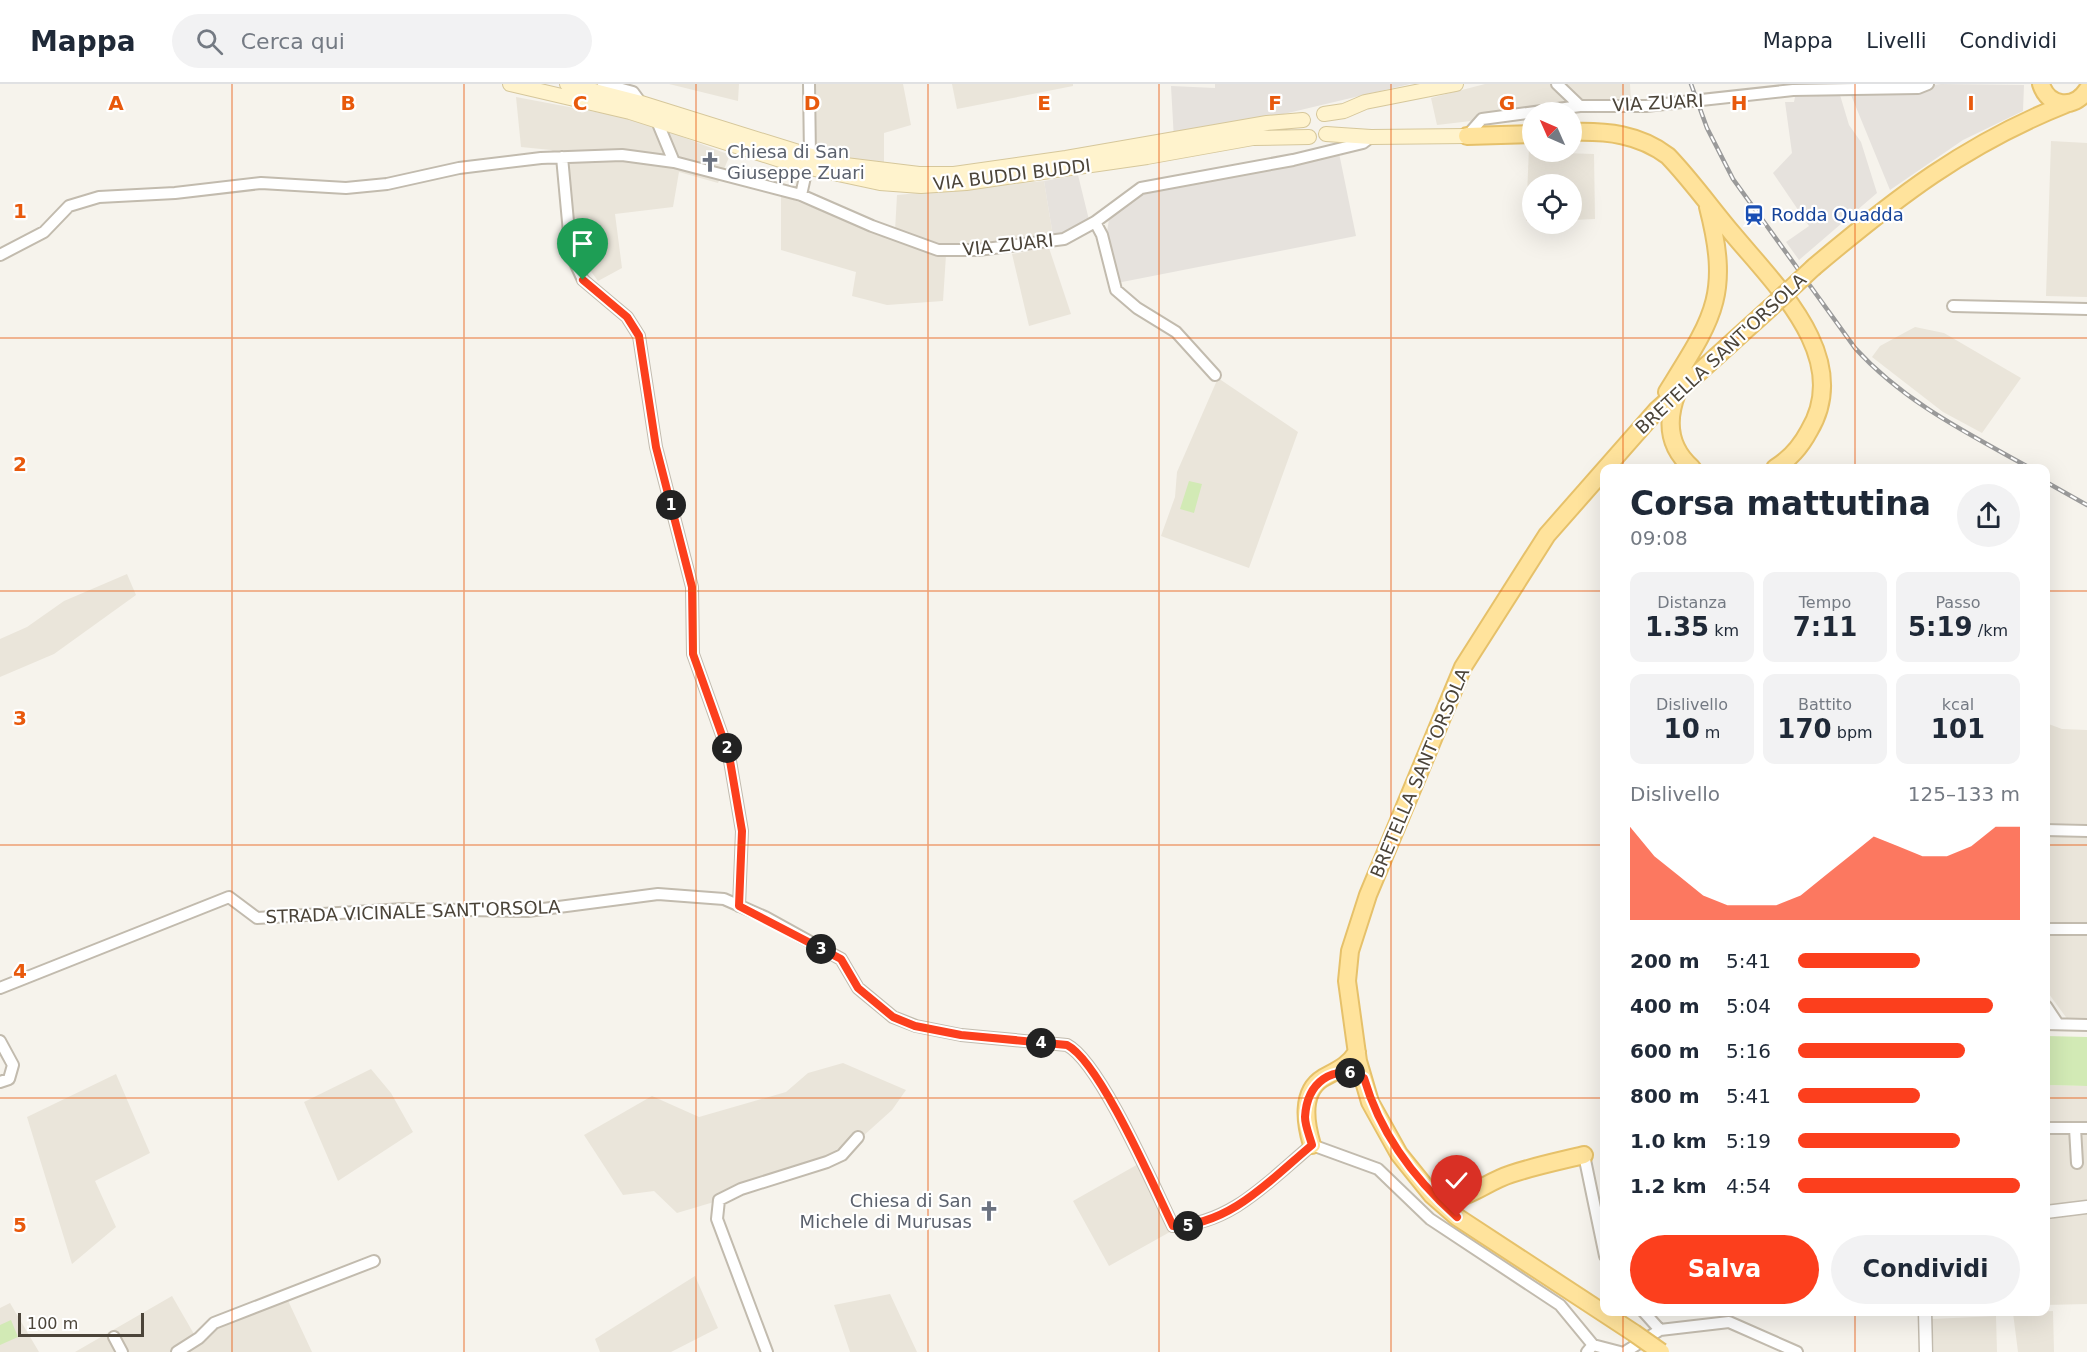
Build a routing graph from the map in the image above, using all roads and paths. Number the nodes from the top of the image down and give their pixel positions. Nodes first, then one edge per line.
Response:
1 (510, 84) edge
2 (567, 84) edge
3 (603, 84) edge
4 (809, 84) edge
5 (1456, 84) edge
6 (1557, 84) edge
7 (1928, 84) edge
8 (2087, 90) edge
9 (2045, 91) edge
10 (637, 98) junction
11 (1576, 102) edge
12 (2066, 104) junction
13 (1582, 106) edge
14 (1324, 114) junction
15 (1522, 114) edge
16 (2032, 117) junction
17 (1304, 120) junction
18 (657, 121) junction
19 (1582, 132) edge
20 (1326, 134) junction
21 (1522, 134) edge
22 (1467, 136) junction
23 (1309, 137) junction
24 (1371, 137) junction
25 (562, 157) junction
26 (674, 162) junction
27 (808, 162) junction
28 (801, 195) junction
29 (1707, 203) junction
30 (1095, 222) junction
31 (0, 255) edge
32 (1953, 306) dead end
33 (2087, 309) edge
34 (1215, 375) dead end
35 (1678, 389) junction
36 (1656, 411) junction
37 (1609, 464) edge
38 (1688, 464) edge
39 (1781, 464) edge
40 (1600, 475) edge
41 (2050, 830) edge
42 (2087, 831) edge
43 (739, 906) junction
44 (2050, 929) edge
45 (2087, 930) edge
46 (0, 988) edge
47 (2050, 1012) edge
48 (2050, 1024) edge
49 (2058, 1024) junction
50 (2087, 1025) edge
51 (0, 1041) edge
52 (1357, 1053) junction
53 (1334, 1073) junction
54 (1364, 1078) junction
55 (0, 1082) edge
56 (2050, 1128) edge
57 (2081, 1128) edge
58 (858, 1137) dead end
59 (1312, 1145) junction
60 (1584, 1155) joint
61 (2077, 1163) dead end
62 (1472, 1195) junction
63 (1438, 1200) junction
64 (2087, 1207) edge
65 (2050, 1212) edge
66 (1470, 1226) junction
67 (1600, 1232) edge
68 (374, 1261) dead end
69 (1600, 1311) edge
70 (1608, 1316) edge
71 (1647, 1316) edge
72 (1925, 1316) edge
73 (1660, 1330) junction
74 (114, 1337) dead end
75 (1590, 1349) edge
76 (122, 1352) edge
77 (177, 1352) edge
78 (767, 1352) edge
79 (1620, 1352) edge
80 (1625, 1352) edge
81 (1661, 1352) edge
82 (1797, 1352) edge
83 (1926, 1352) edge

1 - 18 main road, VIA BUDDI BUDDI
2 - 10 main road, VIA BUDDI BUDDI
3 - 10 street
4 - 27 street
5 - 14 main road
6 - 11 street
7 - 13 street, VIA ZUARI
8 - 12 main road, BRETELLA SANT'ORSOLA
9 - 12 main road
9 - 16 main road, BRETELLA SANT'ORSOLA
10 - 27 main road, VIA BUDDI BUDDI
12 - 16 main road, BRETELLA SANT'ORSOLA
14 - 17 main road
14 - 20 main road
15 - 22 street, VIA ZUARI
16 - 35 main road, BRETELLA SANT'ORSOLA, bridge
17 - 23 main road
17 - 27 main road, VIA BUDDI BUDDI
18 - 26 street
18 - 27 main road, VIA BUDDI BUDDI
19 - 29 main road
20 - 23 main road
20 - 24 main road
21 - 22 main road
22 - 24 main road
23 - 27 main road, VIA BUDDI BUDDI
24 - 30 street, VIA ZUARI
25 - 26 street, VIA ZUARI
25 - 31 street, VIA ZUARI
25 - 43 street
26 - 28 street, VIA ZUARI
27 - 28 street
28 - 30 street, VIA ZUARI
29 - 36 main road
29 - 39 main road
30 - 34 street
32 - 33 street
35 - 36 main road, BRETELLA SANT'ORSOLA
35 - 38 main road
36 - 37 main road, BRETELLA SANT'ORSOLA
40 - 52 main road, BRETELLA SANT'ORSOLA
41 - 42 street
43 - 46 street, STRADA VICINALE SANT'ORSOLA
43 - 59 street, STRADA VICINALE SANT'ORSOLA
44 - 45 street
47 - 49 street
48 - 49 street
49 - 50 street
51 - 55 street
52 - 53 main road
52 - 54 main road, BRETELLA SANT'ORSOLA
53 - 54 main road
53 - 59 main road
54 - 63 main road, BRETELLA SANT'ORSOLA
56 - 57 street
57 - 61 street
58 - 78 street
59 - 75 street
60 - 62 main road
60 - 67 street
62 - 63 main road
62 - 66 main road
63 - 66 main road, BRETELLA SANT'ORSOLA
64 - 65 street
66 - 69 main road, BRETELLA SANT'ORSOLA, bridge
68 - 77 street
70 - 81 main road, BRETELLA SANT'ORSOLA, bridge
71 - 73 street
72 - 83 street
73 - 80 street
73 - 82 street
74 - 76 street
75 - 79 street

